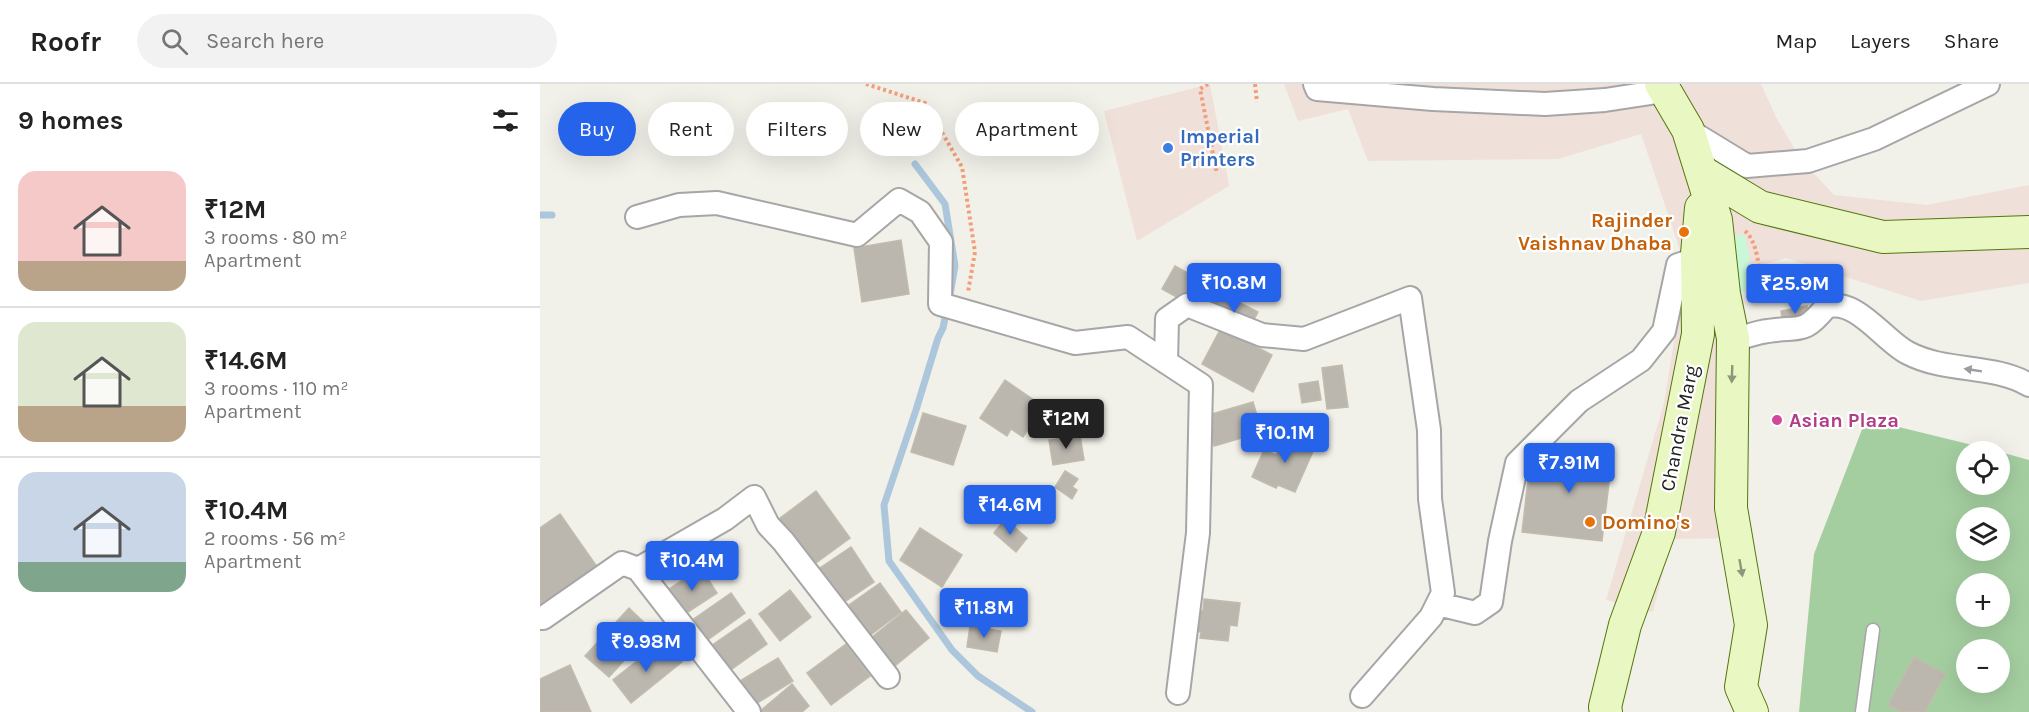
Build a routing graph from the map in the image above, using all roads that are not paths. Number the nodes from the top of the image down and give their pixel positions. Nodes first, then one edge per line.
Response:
1 (1315, 84) edge
2 (1988, 84) edge
3 (1663, 88) edge
4 (1688, 130) junction
5 (1702, 172) junction
6 (637, 217) dead end
7 (2029, 232) edge
8 (1697, 254) junction
9 (1733, 338) junction
10 (1166, 362) junction
11 (2029, 385) edge
12 (638, 569) junction
13 (1438, 604) junction
14 (540, 618) edge
15 (1873, 630) dead end
16 (888, 677) dead end
17 (1178, 693) dead end
18 (1362, 696) dead end
19 (749, 712) edge
20 (1606, 712) edge
21 (1752, 712) edge
22 (1862, 712) edge

1 - 3 street
2 - 4 street
3 - 4 street
4 - 5 street
5 - 7 street
5 - 8 street, Chandra Marg
5 - 9 street
6 - 10 street
8 - 13 street
8 - 20 street, Chandra Marg
11 -> 9 street
9 -> 21 street
10 - 13 street
10 - 17 street
12 - 14 street
12 - 16 street
12 - 19 street
13 - 18 street
15 - 22 lane

